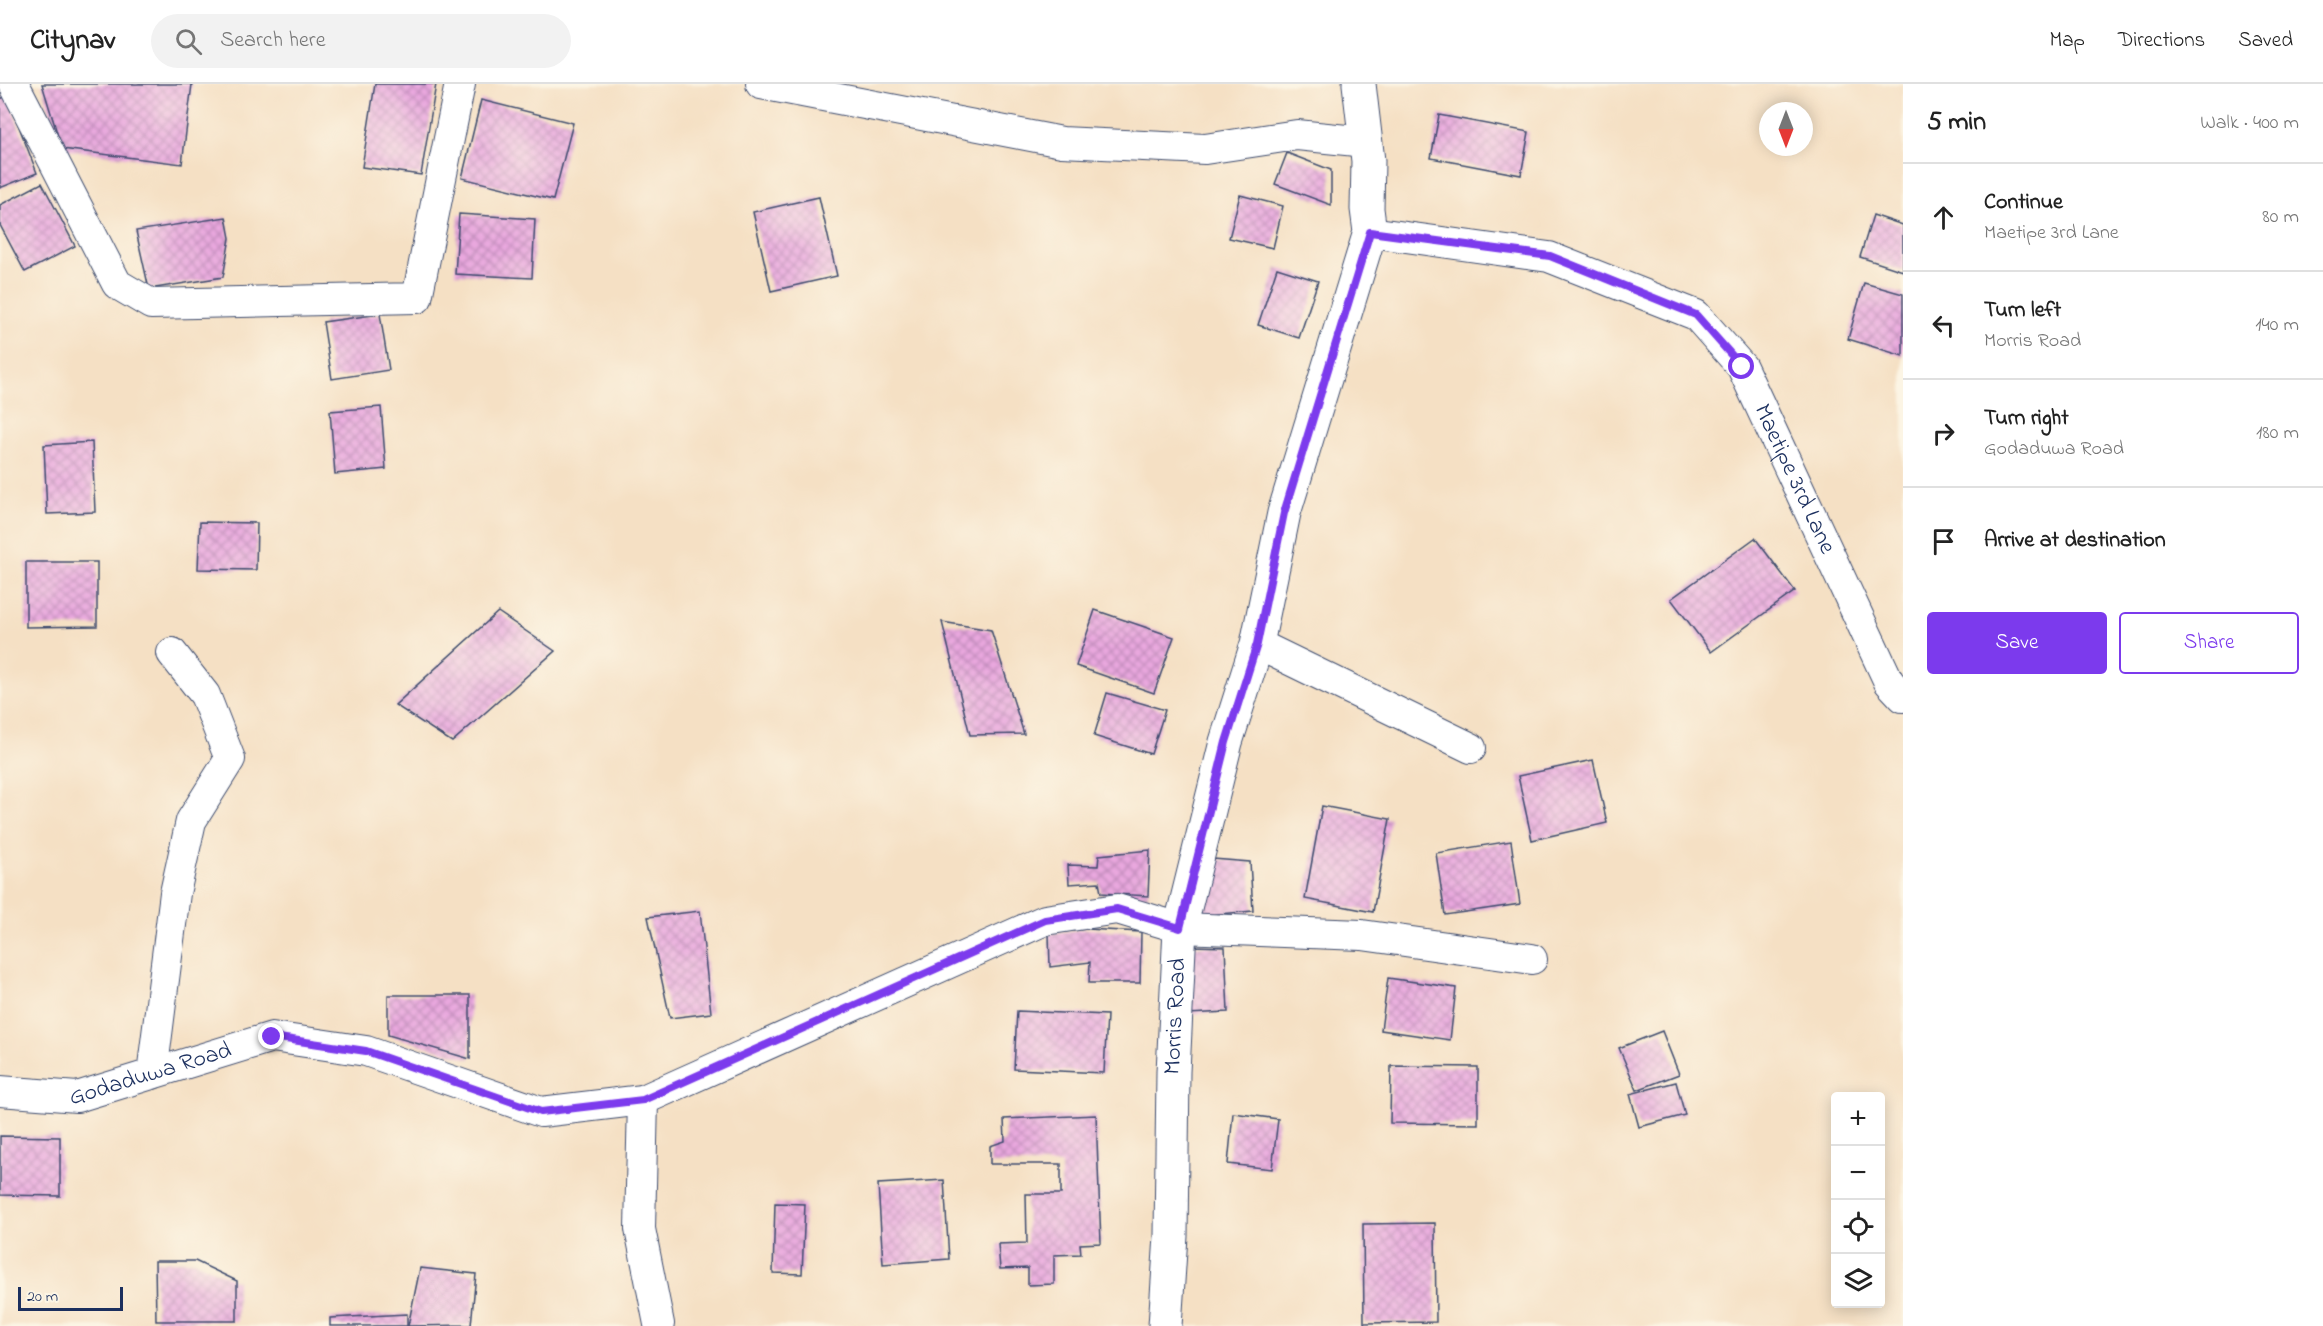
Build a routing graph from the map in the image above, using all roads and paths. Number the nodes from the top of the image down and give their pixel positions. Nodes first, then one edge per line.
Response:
1 (14, 84) edge
2 (460, 84) edge
3 (761, 84) edge
4 (1359, 84) edge
5 (1366, 142) junction
6 (1370, 232) junction
7 (1257, 644) junction
8 (172, 653) dead end
9 (1903, 697) edge
10 (1472, 748) dead end
11 (1180, 928) junction
12 (1532, 959) dead end
13 (152, 1074) junction
14 (0, 1091) edge
15 (643, 1100) junction
16 (659, 1324) dead end
17 (1165, 1326) edge

1 - 2 street
3 - 5 street
4 - 5 main road, Morris Road
5 - 6 main road, Morris Road
6 - 7 main road, Morris Road
6 - 9 street, Maetipe 3rd Lane
7 - 10 street
7 - 11 main road, Morris Road
8 - 13 street
11 - 12 street, Godaduwa Road
11 - 15 street, Godaduwa Road
11 - 17 main road, Morris Road
13 - 14 street, Godaduwa Road
13 - 15 street, Godaduwa Road
15 - 16 street

